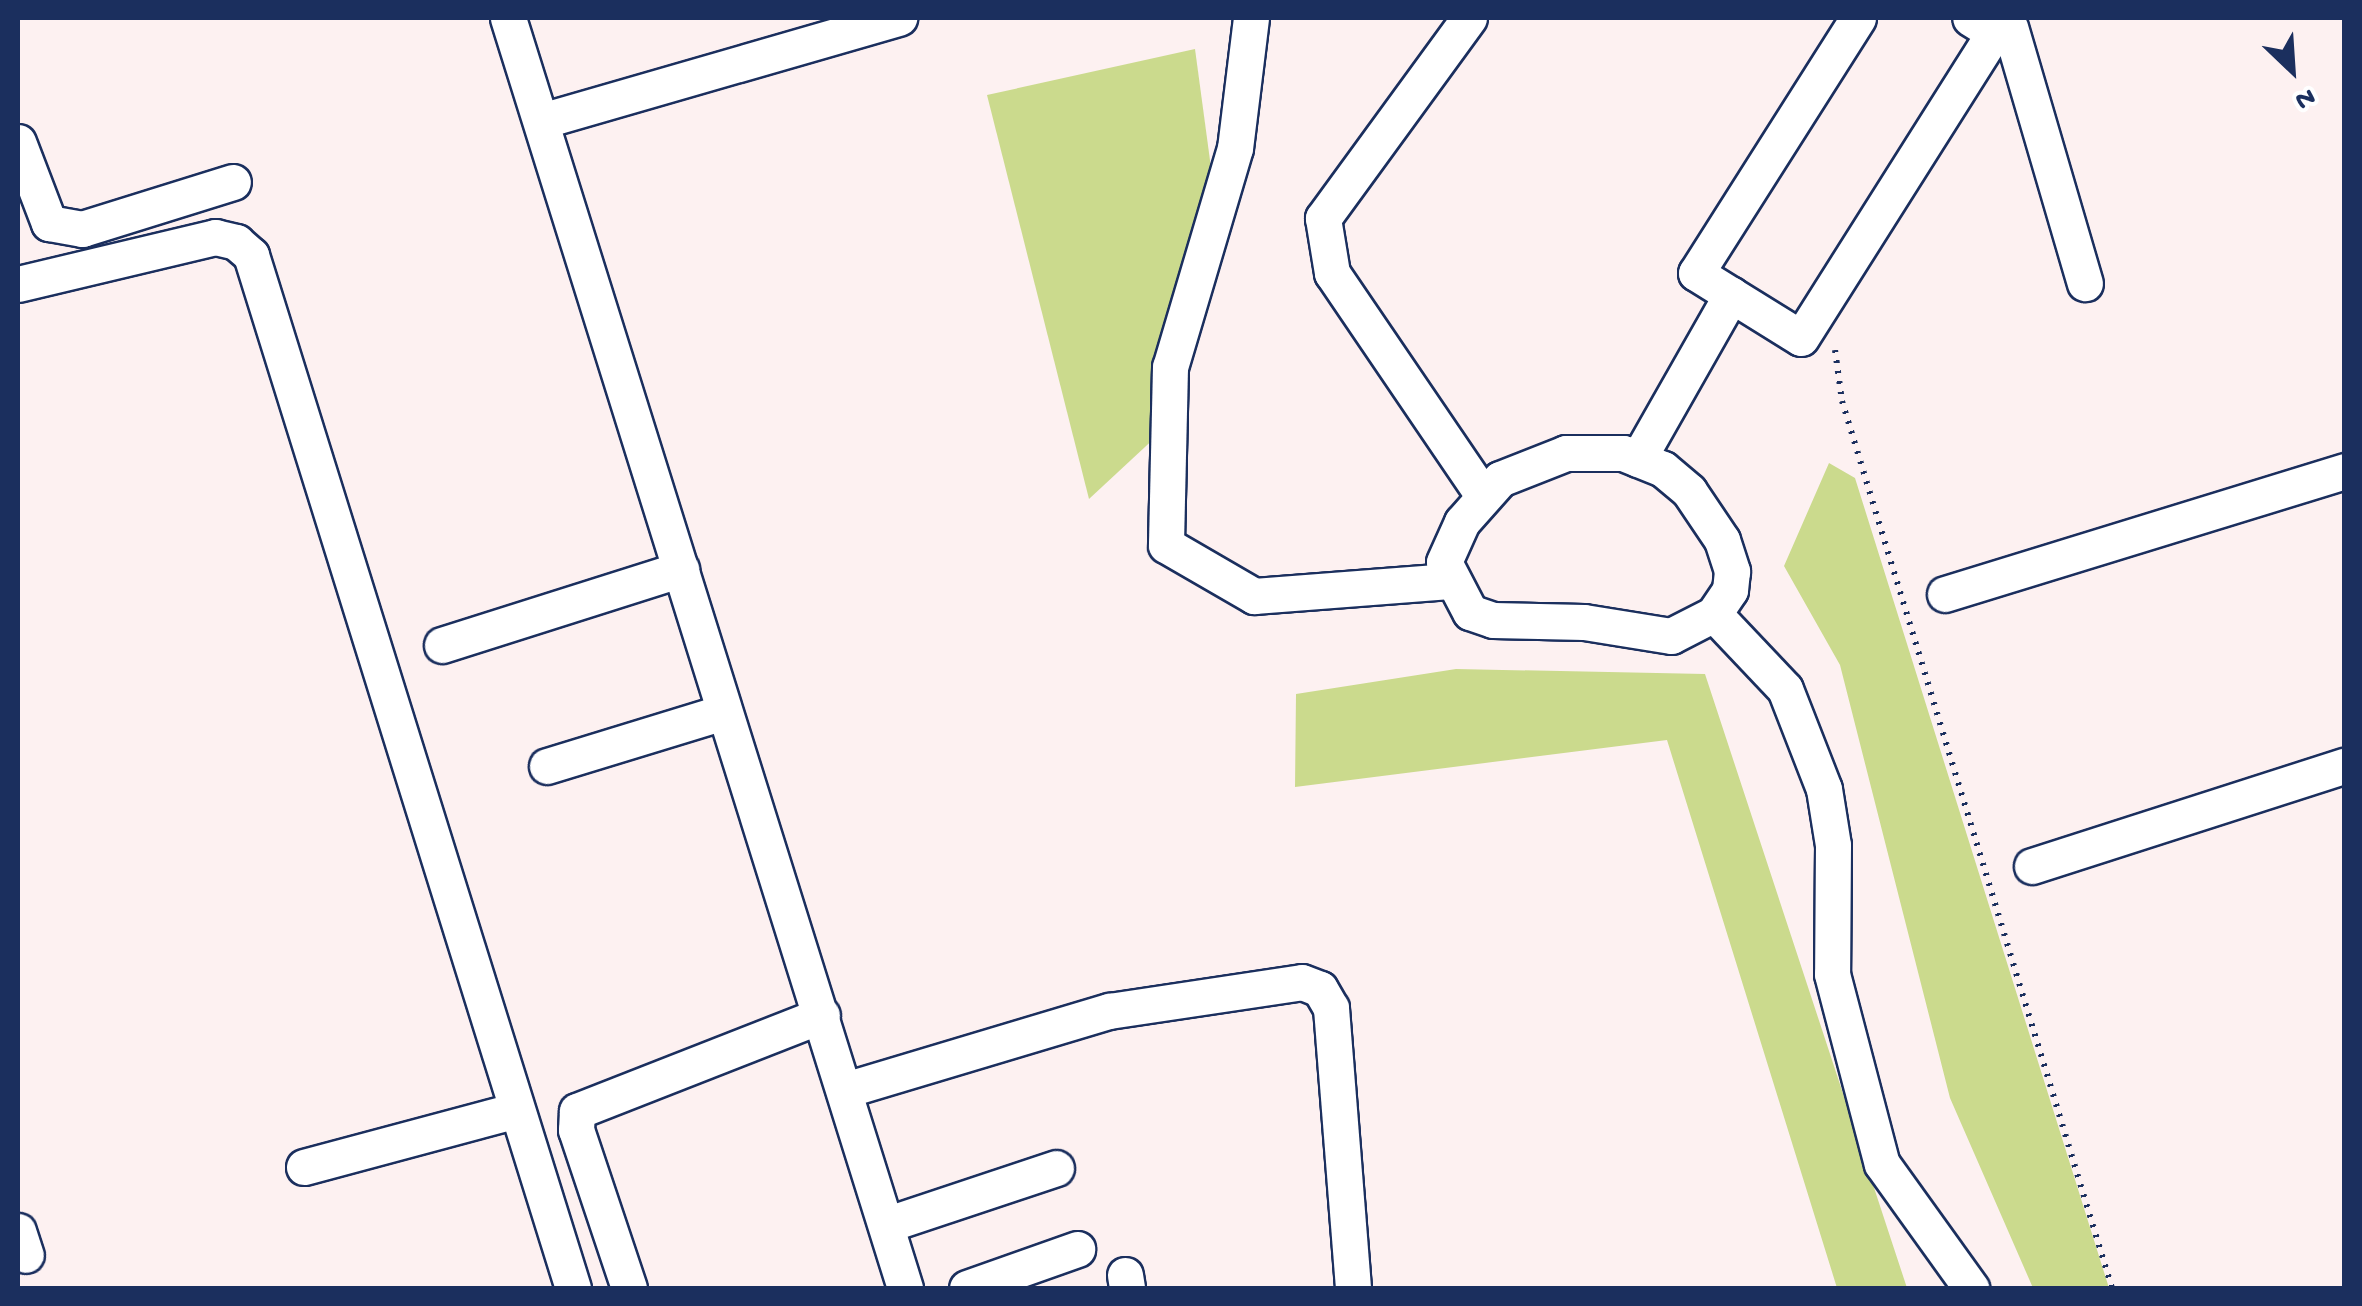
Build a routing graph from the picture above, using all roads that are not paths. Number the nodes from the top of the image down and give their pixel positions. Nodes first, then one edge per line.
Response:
1 (508, 18) edge
2 (899, 18) edge
3 (1251, 18) edge
4 (1469, 18) edge
5 (1858, 18) edge
6 (2003, 24) edge
7 (541, 121) junction
8 (18, 142) edge
9 (233, 182) dead end
10 (2085, 283) dead end
11 (18, 284) edge
12 (1732, 295) junction
13 (1638, 459) junction
14 (2344, 471) edge
15 (1482, 494) junction
16 (681, 570) junction
17 (1449, 581) junction
18 (1945, 594) dead end
19 (1714, 614) junction
20 (442, 645) dead end
21 (724, 712) junction
22 (547, 766) dead end
23 (2344, 766) edge
24 (2032, 866) dead end
25 (822, 1016) junction
26 (845, 1090) junction
27 (516, 1110) junction
28 (304, 1167) dead end
29 (1056, 1168) dead end
30 (888, 1224) junction
31 (1077, 1249) dead end
32 (574, 1288) edge
33 (630, 1288) edge
34 (905, 1288) edge
35 (968, 1288) edge
36 (1354, 1288) edge
37 (1970, 1288) edge

1 - 7 street
2 - 7 street
3 - 17 street
4 - 15 street
5 - 12 street
6 - 10 street
6 - 12 street
7 - 16 street
8 - 9 street
11 - 27 street
12 - 13 street
13 - 15 street
13 - 19 street
14 - 18 street
15 - 17 street
16 - 20 street
16 - 21 street
17 - 19 street
19 - 37 street
21 - 22 street
21 - 25 street
23 - 24 street
25 - 26 street
25 - 33 street
26 - 30 street
26 - 36 street
27 - 28 street
27 - 32 street
29 - 30 street
30 - 34 street
31 - 35 street

